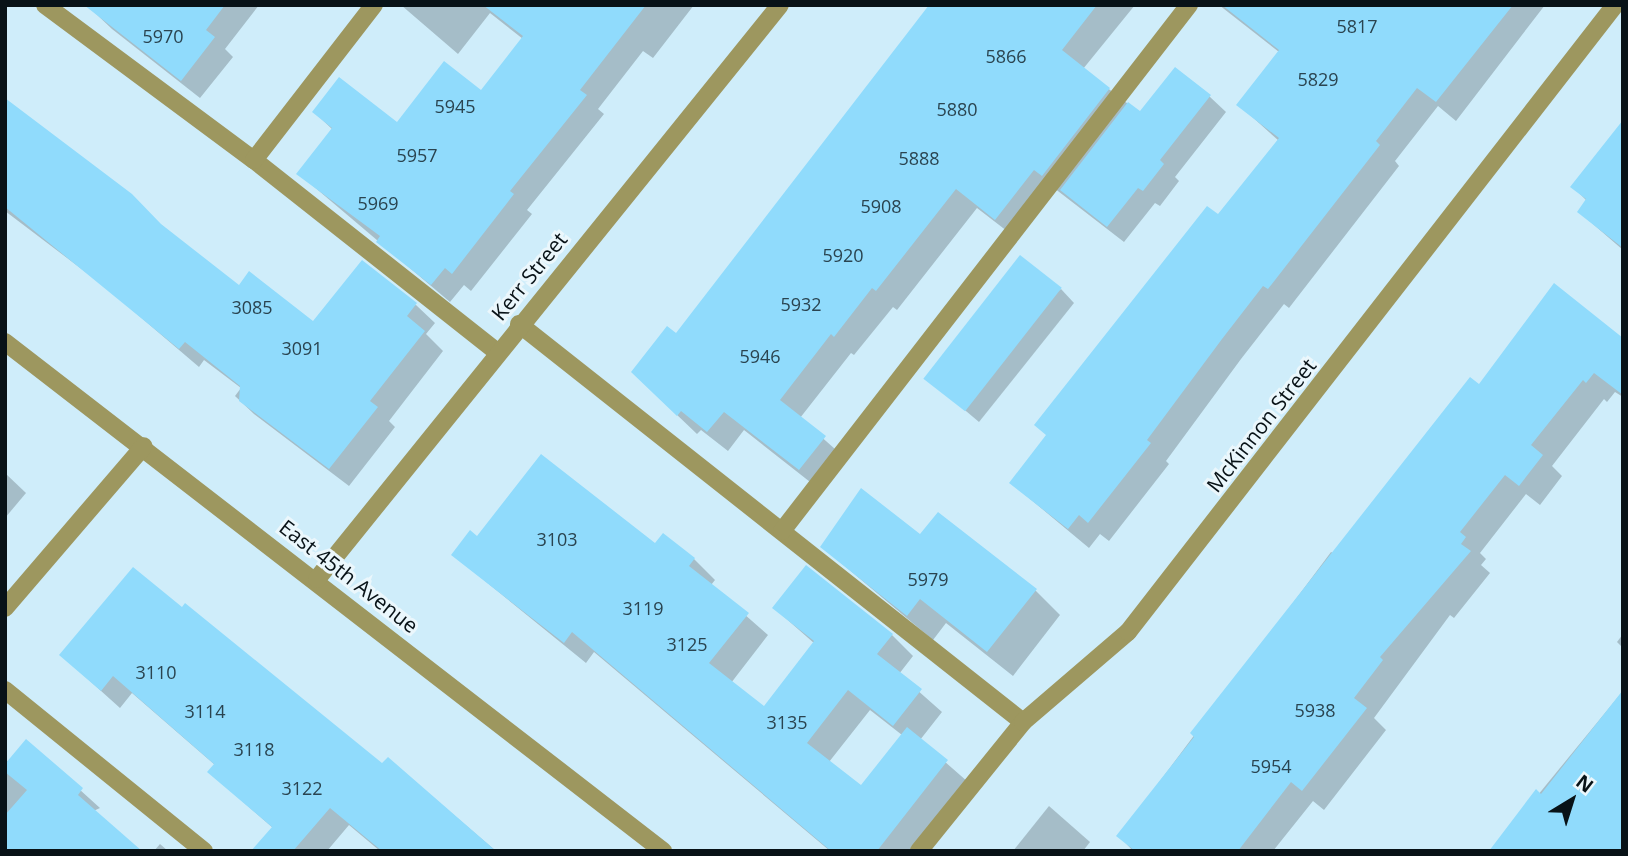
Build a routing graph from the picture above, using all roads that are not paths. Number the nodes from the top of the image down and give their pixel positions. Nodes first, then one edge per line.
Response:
1 (45, 5) edge
2 (374, 5) edge
3 (780, 5) edge
4 (1189, 5) edge
5 (1615, 5) edge
6 (254, 160) junction
7 (519, 324) junction
8 (5, 342) edge
9 (497, 352) junction
10 (144, 446) junction
11 (782, 531) junction
12 (317, 579) junction
13 (5, 608) edge
14 (5, 690) edge
15 (1023, 722) junction
16 (204, 851) edge
17 (663, 851) edge
18 (919, 851) edge

1 - 6 street
2 - 6 street
3 - 7 street, Kerr Street
4 - 11 street
5 - 15 street, McKinnon Street
6 - 9 street
7 - 9 street, Kerr Street
7 - 11 street
8 - 10 street, East 45th Avenue
9 - 12 street, Kerr Street
10 - 12 street, East 45th Avenue
10 - 13 street
11 - 15 street
12 - 17 street, East 45th Avenue
14 - 16 street
15 - 18 street, McKinnon Street

